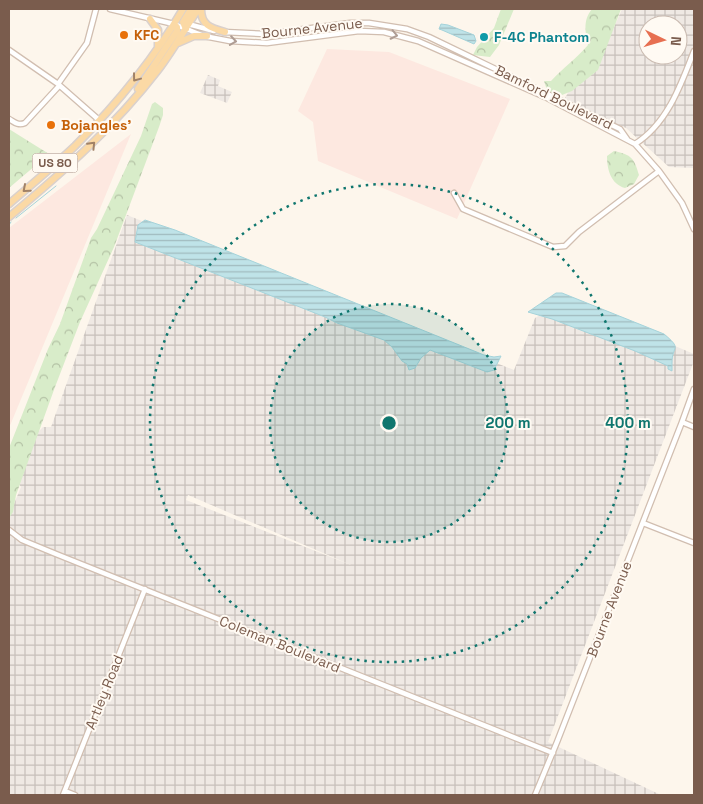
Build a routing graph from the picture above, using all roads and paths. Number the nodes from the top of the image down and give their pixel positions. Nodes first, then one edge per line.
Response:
1 (96, 9) edge
2 (110, 9) edge
3 (183, 9) edge
4 (191, 9) edge
5 (200, 9) edge
6 (150, 18) junction
7 (174, 24) junction
8 (186, 26) junction
9 (224, 32) junction
10 (207, 36) junction
11 (175, 45) junction
12 (158, 48) junction
13 (9, 50) edge
14 (694, 51) edge
15 (476, 59) joint
16 (474, 66) joint
17 (59, 85) junction
18 (126, 108) junction
19 (9, 119) edge
20 (99, 120) junction
21 (629, 141) junction
22 (635, 144) junction
23 (659, 171) junction
24 (454, 193) dead end
25 (9, 204) edge
26 (9, 217) edge
27 (694, 229) edge
28 (694, 389) edge
29 (682, 422) junction
30 (694, 428) edge
31 (643, 523) junction
32 (9, 530) edge
33 (694, 543) edge
34 (145, 589) junction
35 (553, 753) junction
36 (64, 793) edge
37 (75, 795) edge
38 (535, 795) edge

1 - 17 street
2 - 6 street
3 - 7 main road, US 80
4 - 8 main road
5 - 8 main road, US 80
5 - 9 main road
6 - 7 street
6 - 12 main road
7 - 8 street
7 - 12 main road, US 80
7 - 18 main road
8 - 9 street, Bourne Avenue
8 - 10 street, Bourne Avenue
8 - 11 main road, US 80
9 - 15 street, Bourne Avenue
10 - 11 main road
10 -> 16 street, Bourne Avenue
11 - 18 main road, US 80
12 -> 20 main road, US 80
13 - 17 street
14 - 22 street
15 - 21 street, Bamford Boulevard
16 - 21 street, Bamford Boulevard
17 - 19 street
17 - 20 street
26 -> 18 main road, US 80
20 -> 25 main road, US 80
21 - 22 street, Bamford Boulevard
22 - 23 street, Bamford Boulevard
23 - 24 street
23 - 27 street, Bamford Boulevard
28 - 29 street
29 - 30 street
29 - 31 street, Bourne Avenue
31 - 33 street
31 - 35 street, Bourne Avenue
32 - 34 street, Coleman Boulevard
34 - 35 street, Coleman Boulevard
34 - 36 street, Artley Road
35 - 38 street, Bourne Avenue
36 - 37 street

